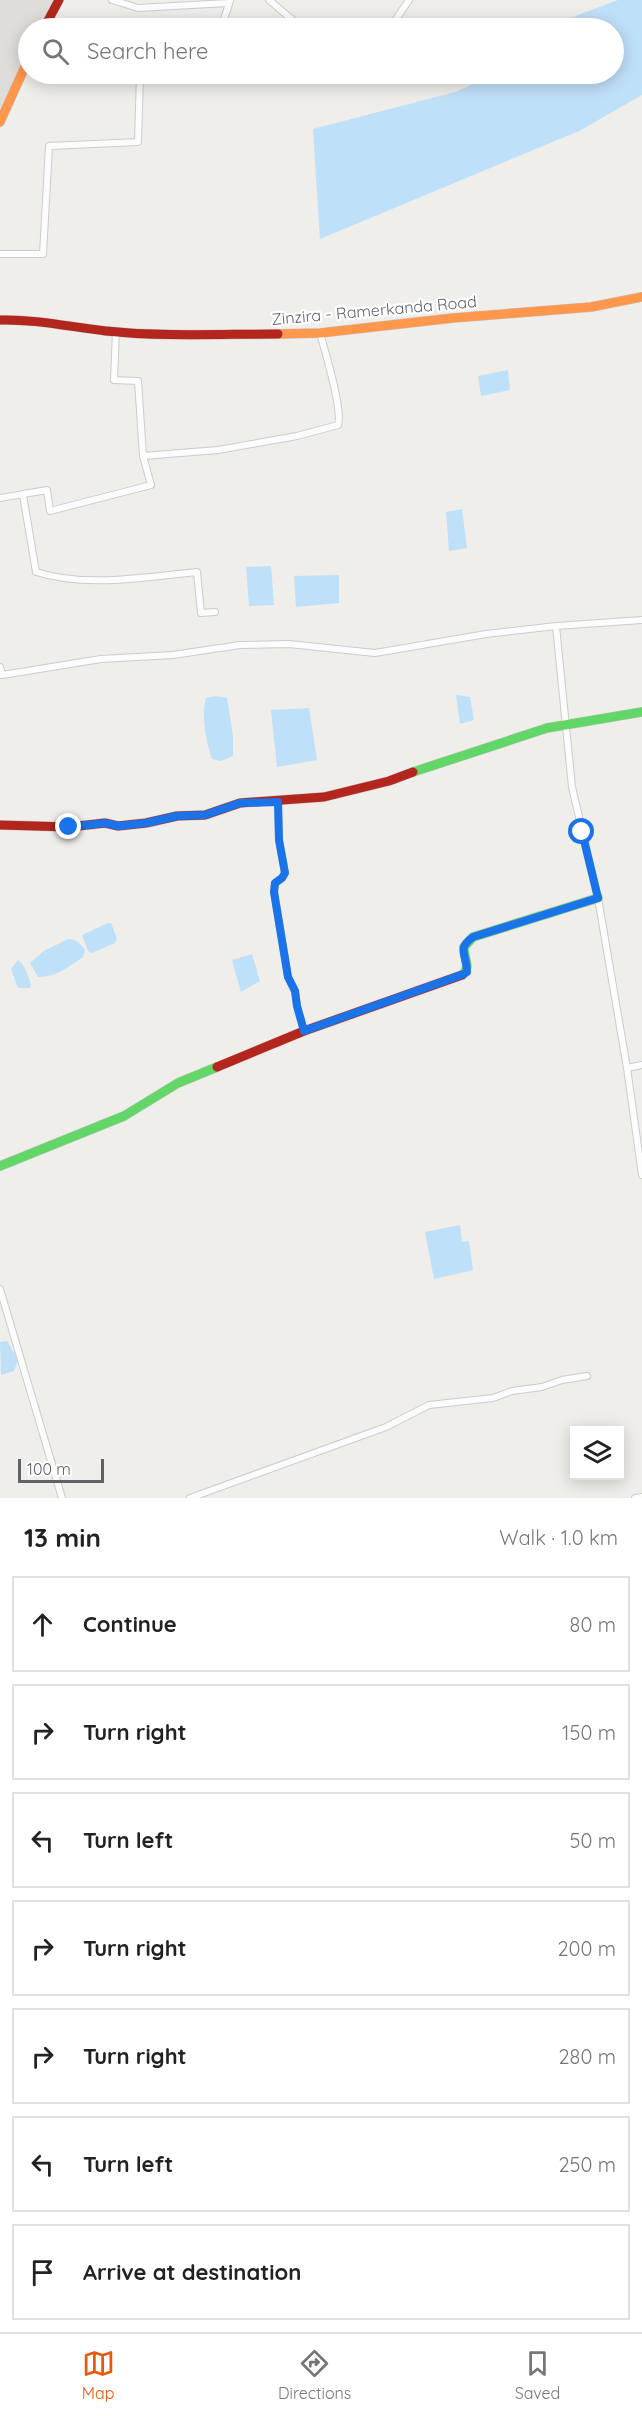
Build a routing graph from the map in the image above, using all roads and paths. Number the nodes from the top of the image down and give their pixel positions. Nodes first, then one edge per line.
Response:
1 (59, 0) edge
2 (112, 0) edge
3 (269, 0) edge
4 (409, 0) edge
5 (230, 2) edge
6 (49, 18) edge
7 (224, 18) edge
8 (290, 18) edge
9 (397, 18) edge
10 (18, 82) edge
11 (140, 84) edge
12 (0, 122) edge
13 (0, 254) edge
14 (642, 297) edge
15 (0, 320) edge
16 (116, 331) junction
17 (320, 333) junction
18 (142, 456) junction
19 (22, 495) junction
20 (0, 498) edge
21 (215, 612) dead end
22 (642, 620) edge
23 (556, 626) junction
24 (0, 667) edge
25 (1, 675) edge
26 (642, 712) edge
27 (278, 802) junction
28 (0, 825) edge
29 (598, 898) junction
30 (304, 1031) junction
31 (642, 1065) edge
32 (627, 1068) junction
33 (0, 1166) edge
34 (642, 1174) edge
35 (0, 1290) edge
36 (587, 1376) dead end
37 (642, 1497) edge
38 (62, 1498) edge
39 (190, 1498) edge
40 (636, 1498) edge

1 - 6 street
2 - 5 street
3 - 8 street
4 - 9 street
5 - 7 street
10 - 12 street
11 - 13 street
14 - 17 street, Zinzira - Ramerkanda Road
15 - 16 street, Zinzira - Ramerkanda Road
16 - 17 street, Zinzira - Ramerkanda Road
16 - 18 street
17 - 18 street
18 - 19 street
19 - 20 street
19 - 21 street
22 - 23 street
23 - 25 street
23 - 29 street
24 - 25 street
26 - 27 street
27 - 28 street
27 - 30 street
29 - 30 street
29 - 32 street
30 - 33 street
31 - 32 street
32 - 34 street
35 - 38 street
36 - 39 street
37 - 40 street

